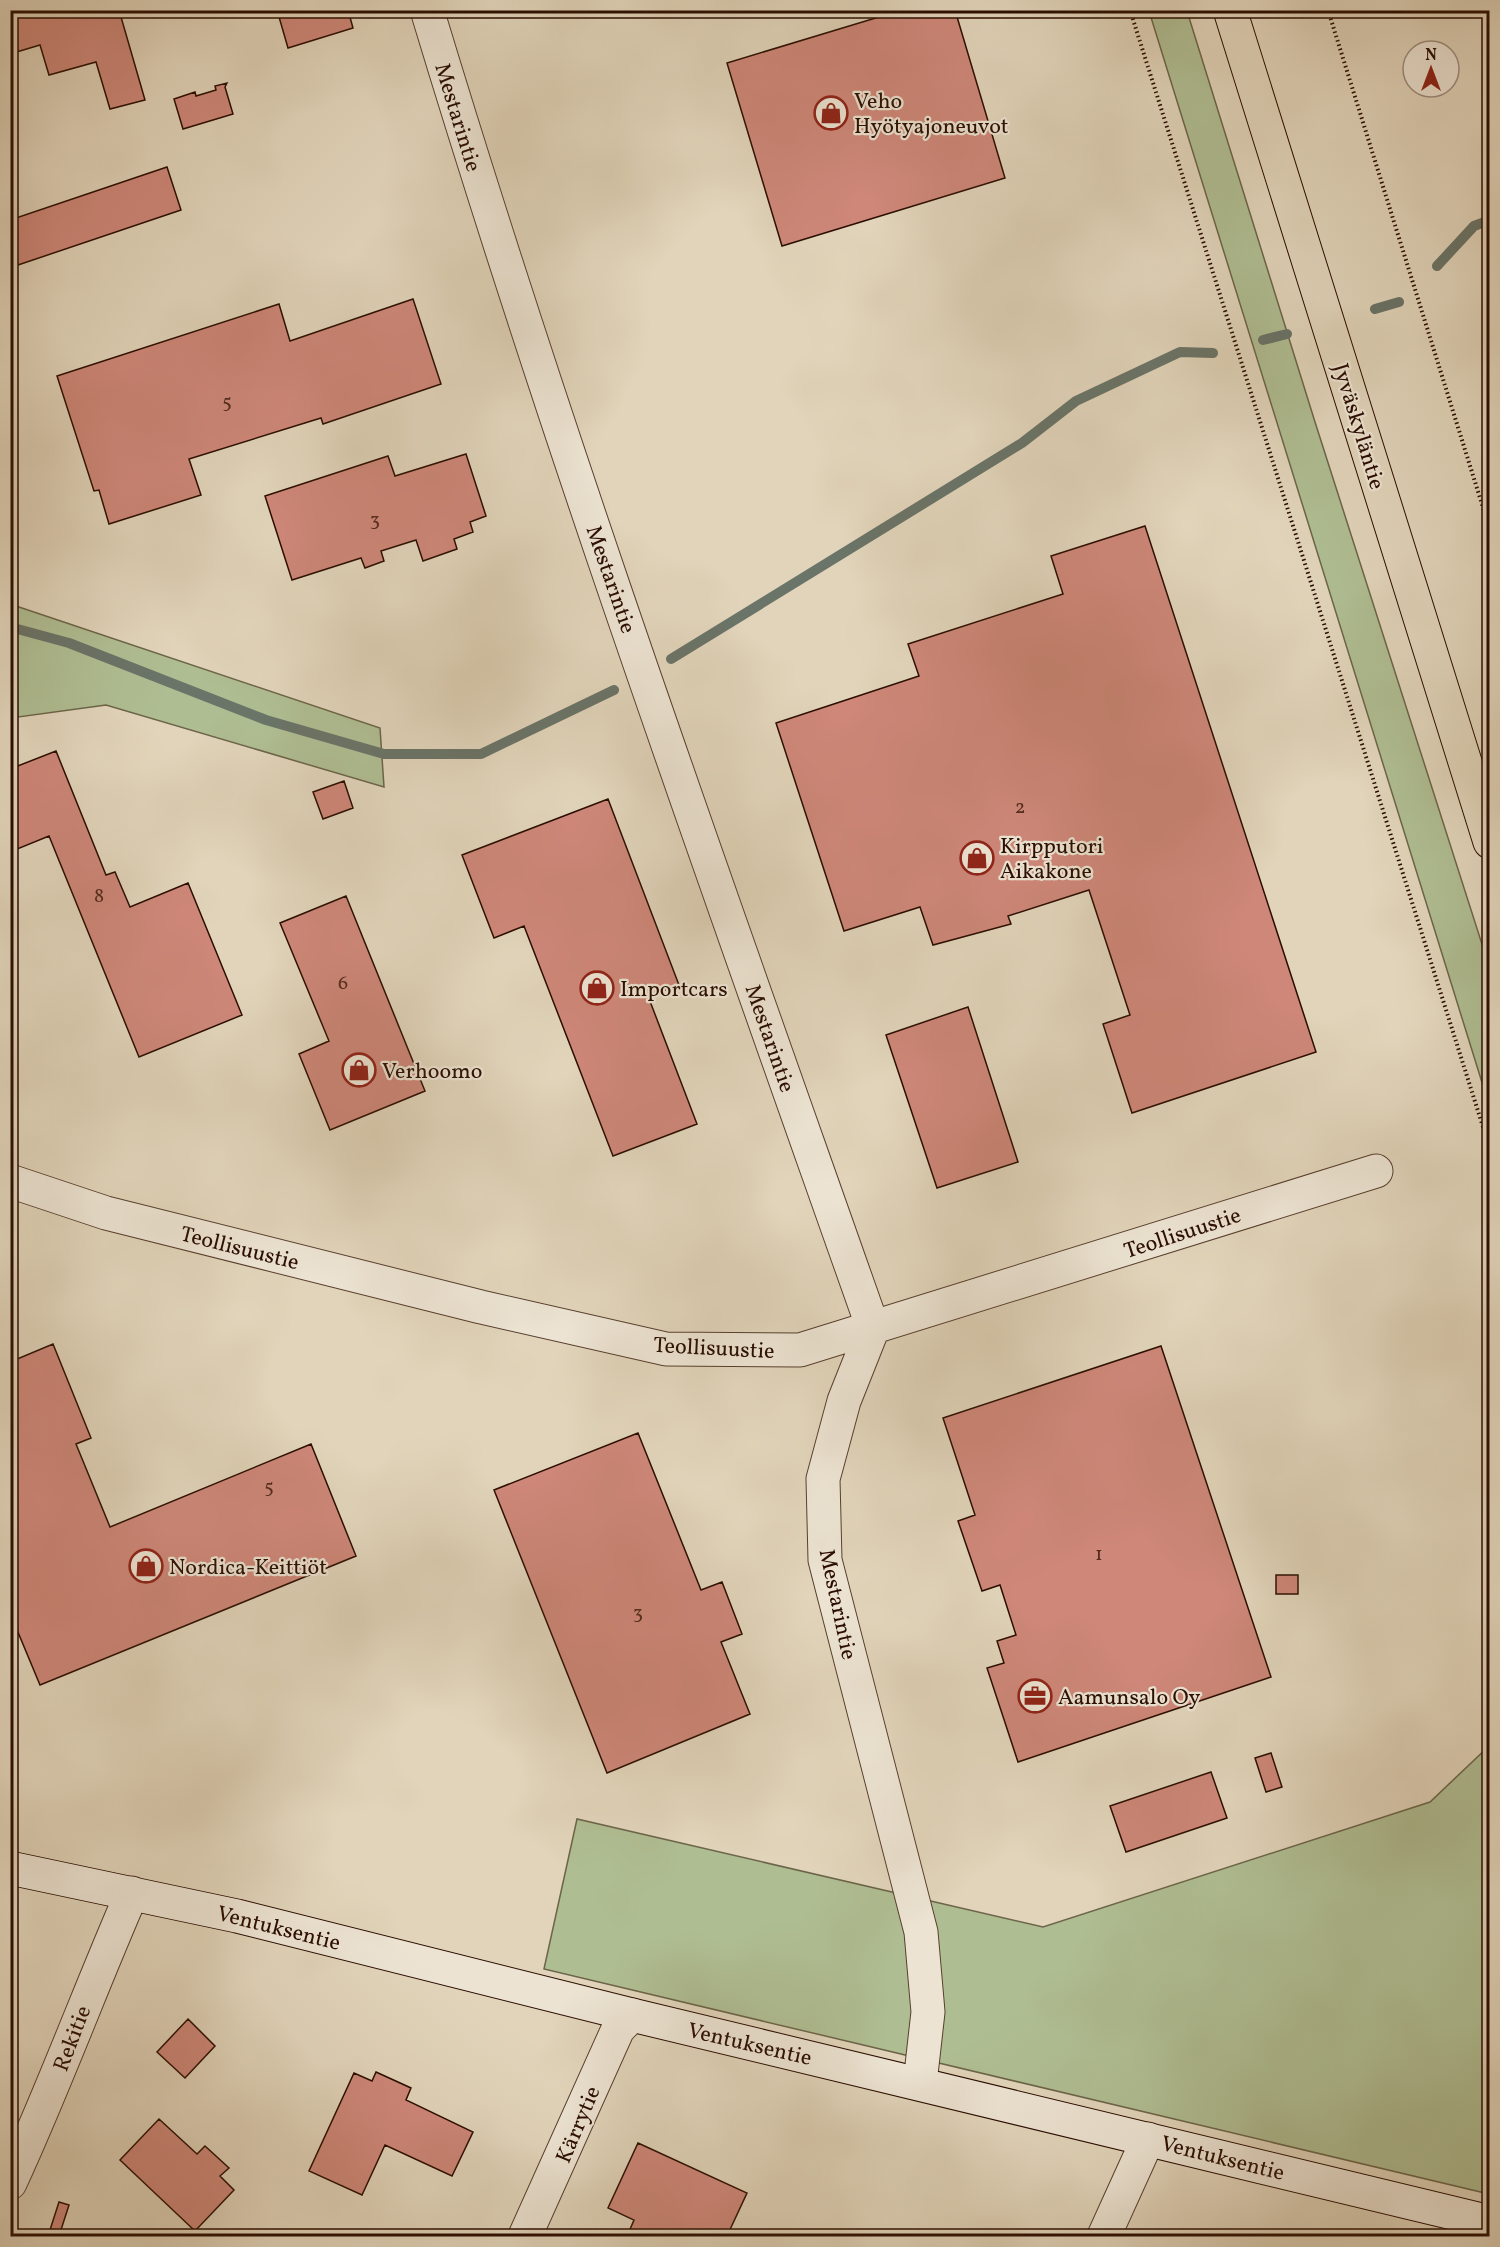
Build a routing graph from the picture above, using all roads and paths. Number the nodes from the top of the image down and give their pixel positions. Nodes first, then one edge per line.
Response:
1 (427, 10) edge
2 (1130, 10) edge
3 (1230, 10) edge
4 (1328, 10) edge
5 (1490, 530) edge
6 (1490, 842) edge
7 (1490, 1149) edge
8 (1376, 1171) dead end
9 (10, 1181) edge
10 (873, 1328) junction
11 (10, 1868) edge
12 (132, 1893) junction
13 (632, 2015) junction
14 (920, 2083) junction
15 (1148, 2139) junction
16 (10, 2183) edge
17 (1490, 2222) edge
18 (525, 2236) edge
19 (1104, 2236) edge

1 - 10 street, Mestarintie
2 - 7 path
3 - 6 highway, Jyväskyläntie
4 - 5 path
8 - 10 street, Teollisuustie
9 - 10 street, Teollisuustie
10 - 14 street, Mestarintie
11 - 12 street, Ventuksentie
12 - 13 street, Ventuksentie
12 - 16 street, Rekitie
13 - 14 street, Ventuksentie
13 - 18 street, Kärrytie
14 - 15 street, Ventuksentie
15 - 17 street, Ventuksentie
15 - 19 street

